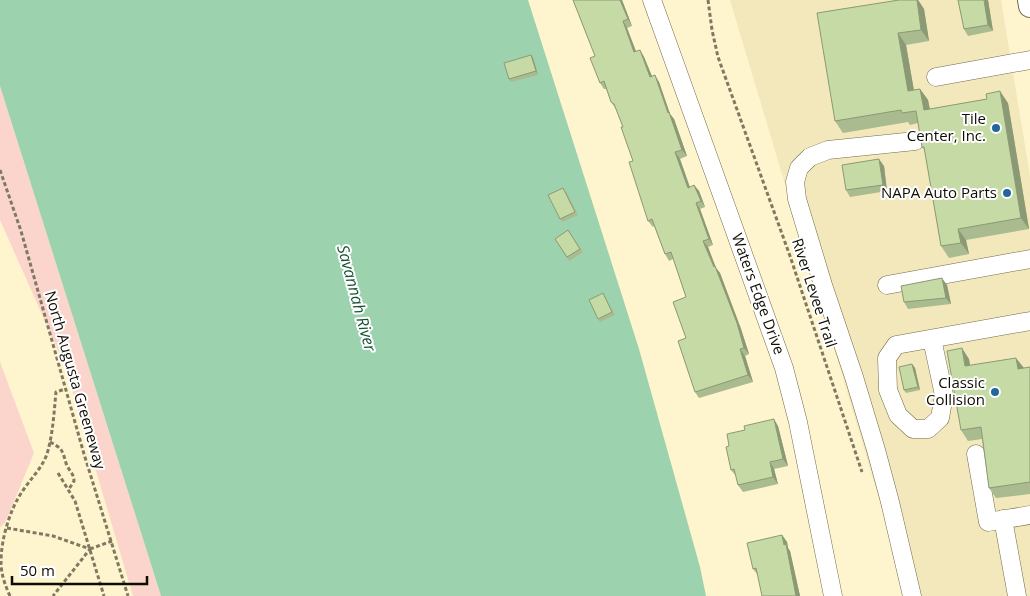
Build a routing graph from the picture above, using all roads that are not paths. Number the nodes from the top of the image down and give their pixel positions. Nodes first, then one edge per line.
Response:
1 (652, 0) edge
2 (1029, 0) edge
3 (1030, 6) edge
4 (1030, 60) edge
5 (936, 77) dead end
6 (915, 141) dead end
7 (1030, 259) edge
8 (887, 285) dead end
9 (1030, 321) edge
10 (932, 339) junction
11 (976, 454) dead end
12 (1030, 515) edge
13 (1003, 519) junction
14 (1021, 594) edge
15 (833, 596) edge
16 (912, 596) edge

1 - 15 street, Waters Edge Drive
2 - 3 main road
4 - 5 street
6 - 16 street
7 - 8 street
9 - 10 street
10 - 10 street
11 - 13 street
12 - 13 street
13 - 14 street

